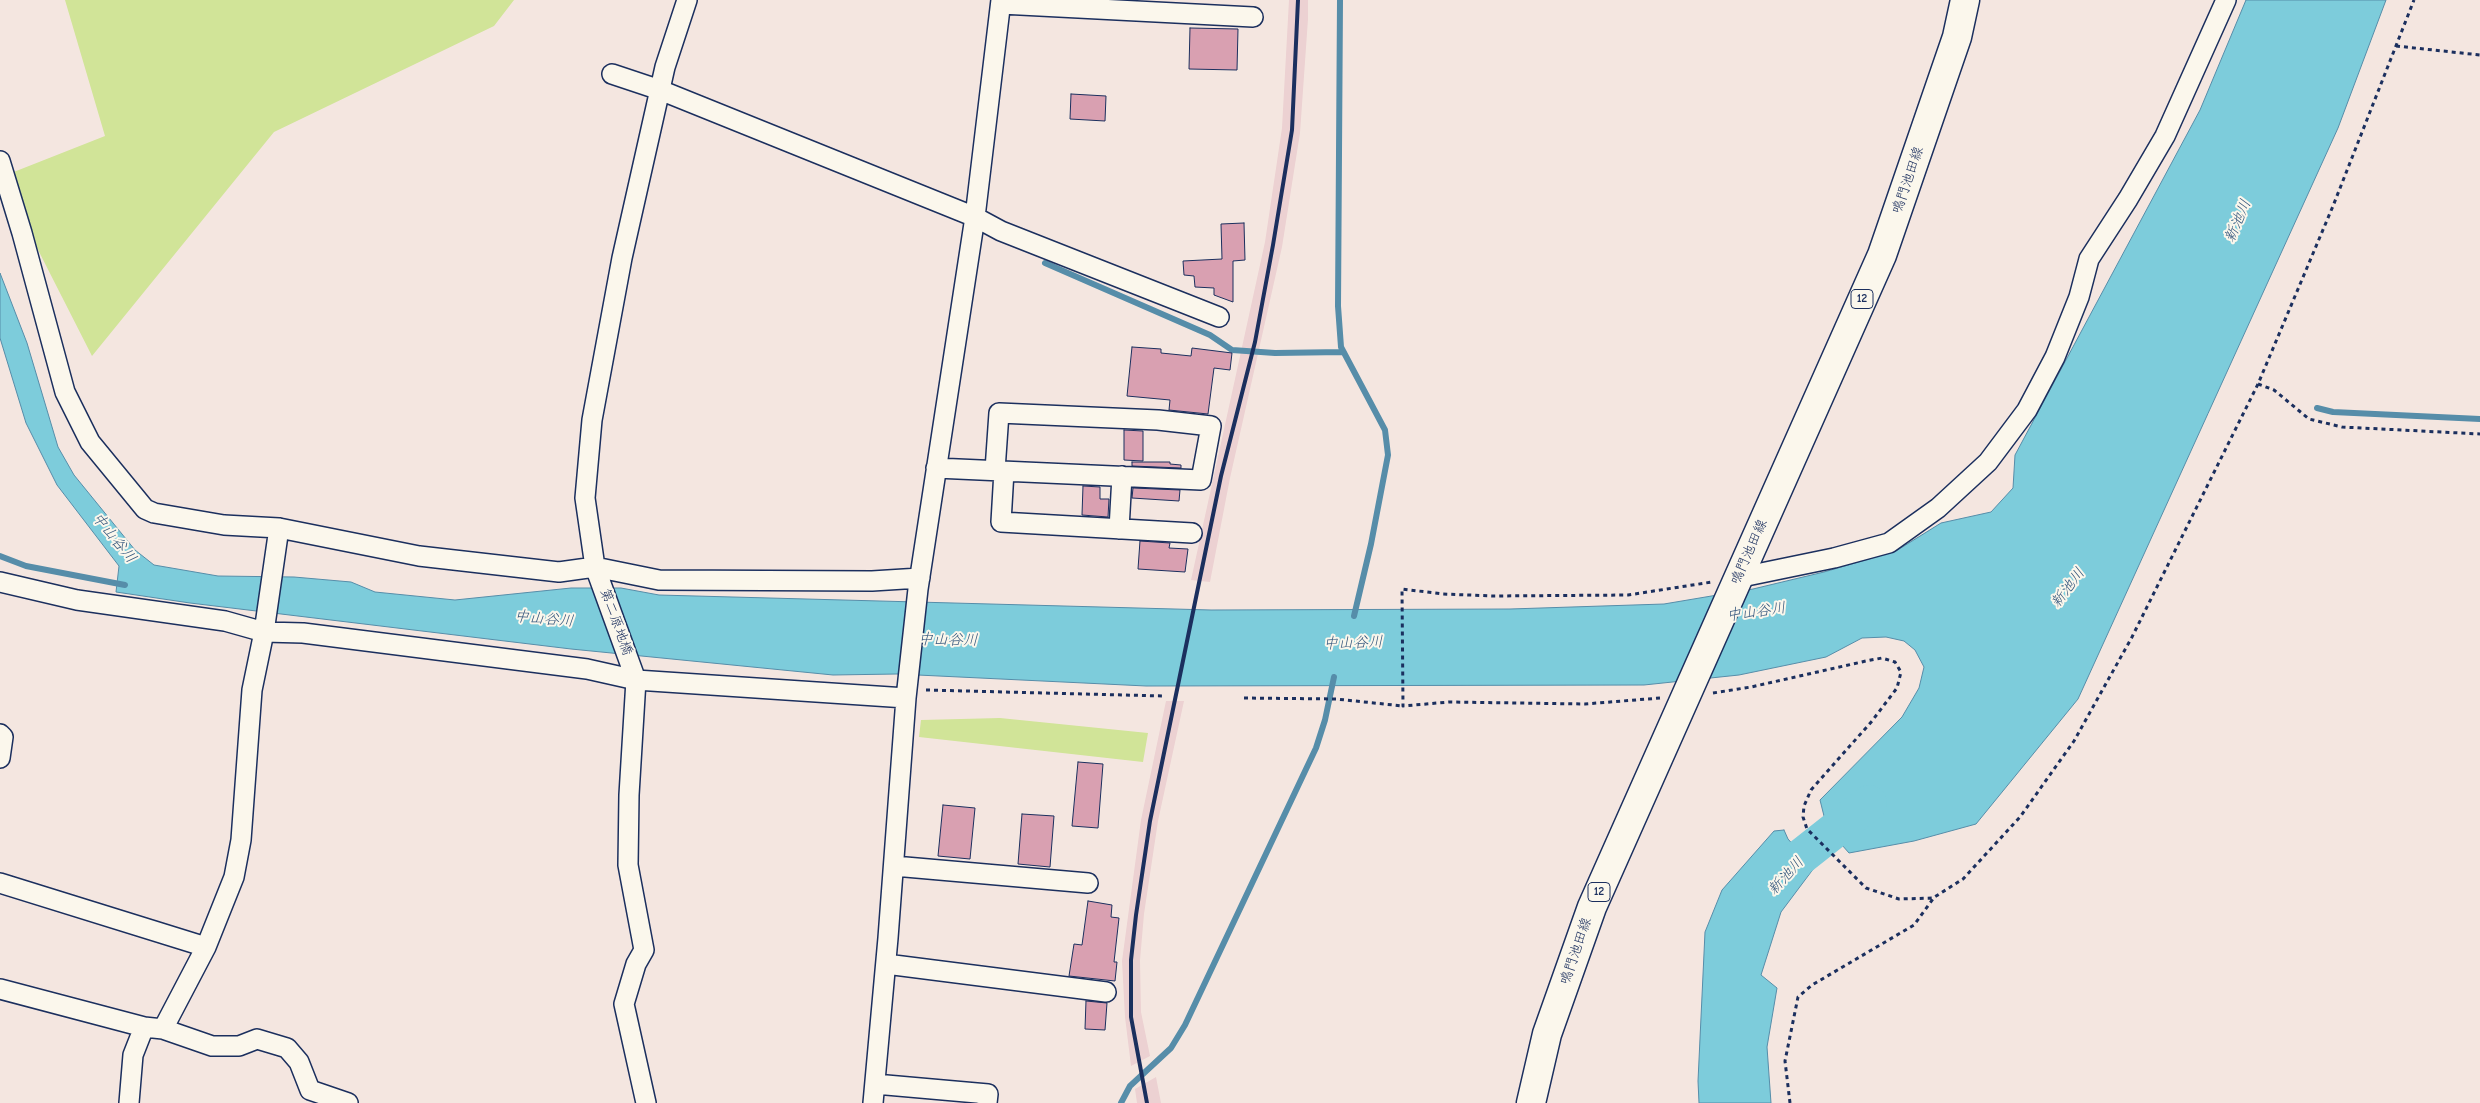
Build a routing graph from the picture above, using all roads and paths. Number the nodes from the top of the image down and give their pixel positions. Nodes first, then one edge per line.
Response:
1 (687, 0) edge
2 (1966, 0) edge
3 (2226, 0) edge
4 (2414, 0) edge
5 (1001, 2) edge
6 (1253, 16) dead end
7 (2396, 46) junction
8 (2480, 55) edge
9 (612, 74) dead end
10 (660, 90) junction
11 (0, 161) edge
12 (975, 217) junction
13 (1219, 317) dead end
14 (2258, 384) junction
15 (2480, 434) edge
16 (936, 468) junction
17 (999, 471) junction
18 (1122, 476) junction
19 (1119, 529) junction
20 (279, 531) junction
21 (1192, 533) dead end
22 (598, 573) junction
23 (0, 582) edge
24 (919, 583) junction
25 (1735, 583) junction
26 (264, 625) junction
27 (634, 672) junction
28 (907, 691) junction
29 (1687, 693) junction
30 (1163, 696) dead end
31 (1244, 698) dead end
32 (1403, 706) junction
33 (0, 734) edge
34 (0, 758) edge
35 (894, 866) junction
36 (0, 883) edge
37 (1088, 884) dead end
38 (1933, 898) junction
39 (206, 947) junction
40 (886, 964) junction
41 (0, 989) edge
42 (1106, 992) dead end
43 (144, 1027) junction
44 (163, 1029) junction
45 (875, 1084) junction
46 (307, 1096) edge
47 (128, 1103) edge
48 (348, 1103) edge
49 (646, 1103) edge
50 (873, 1103) edge
51 (987, 1103) edge
52 (1531, 1103) edge
53 (1790, 1103) edge

1 - 10 street, 第二原地橋
2 - 25 main road, 鳴門池田線 / 12
3 - 25 street
4 - 7 path
5 - 6 street
5 - 12 street
7 - 8 path
7 - 14 path
9 - 10 street
10 - 12 street
10 - 22 street, 第二原地橋
11 - 20 street
12 - 13 street
12 - 16 street
14 - 15 path
14 - 38 path
16 - 17 street
16 - 24 street
17 - 18 street
17 - 18 street
17 - 19 street
18 - 19 street
19 - 21 street
20 - 22 street
20 - 26 street
22 - 24 street
22 - 27 street, 第二原地橋
23 - 26 street
24 - 28 street
25 - 29 main road, 鳴門池田線 / 12
25 - 32 path
26 - 27 street
26 - 39 street
27 - 28 street
27 - 49 street
28 - 30 path
28 - 35 street
29 - 32 path
29 - 38 path
29 - 52 main road, 鳴門池田線 / 12
31 - 32 path
33 - 34 street
35 - 37 street
35 - 40 street
36 - 39 street
38 - 53 path
39 - 44 street
40 - 42 street
40 - 45 street
41 - 43 street
43 - 44 street
43 - 47 street
44 - 46 street
45 - 50 street
45 - 51 street
46 - 48 street

